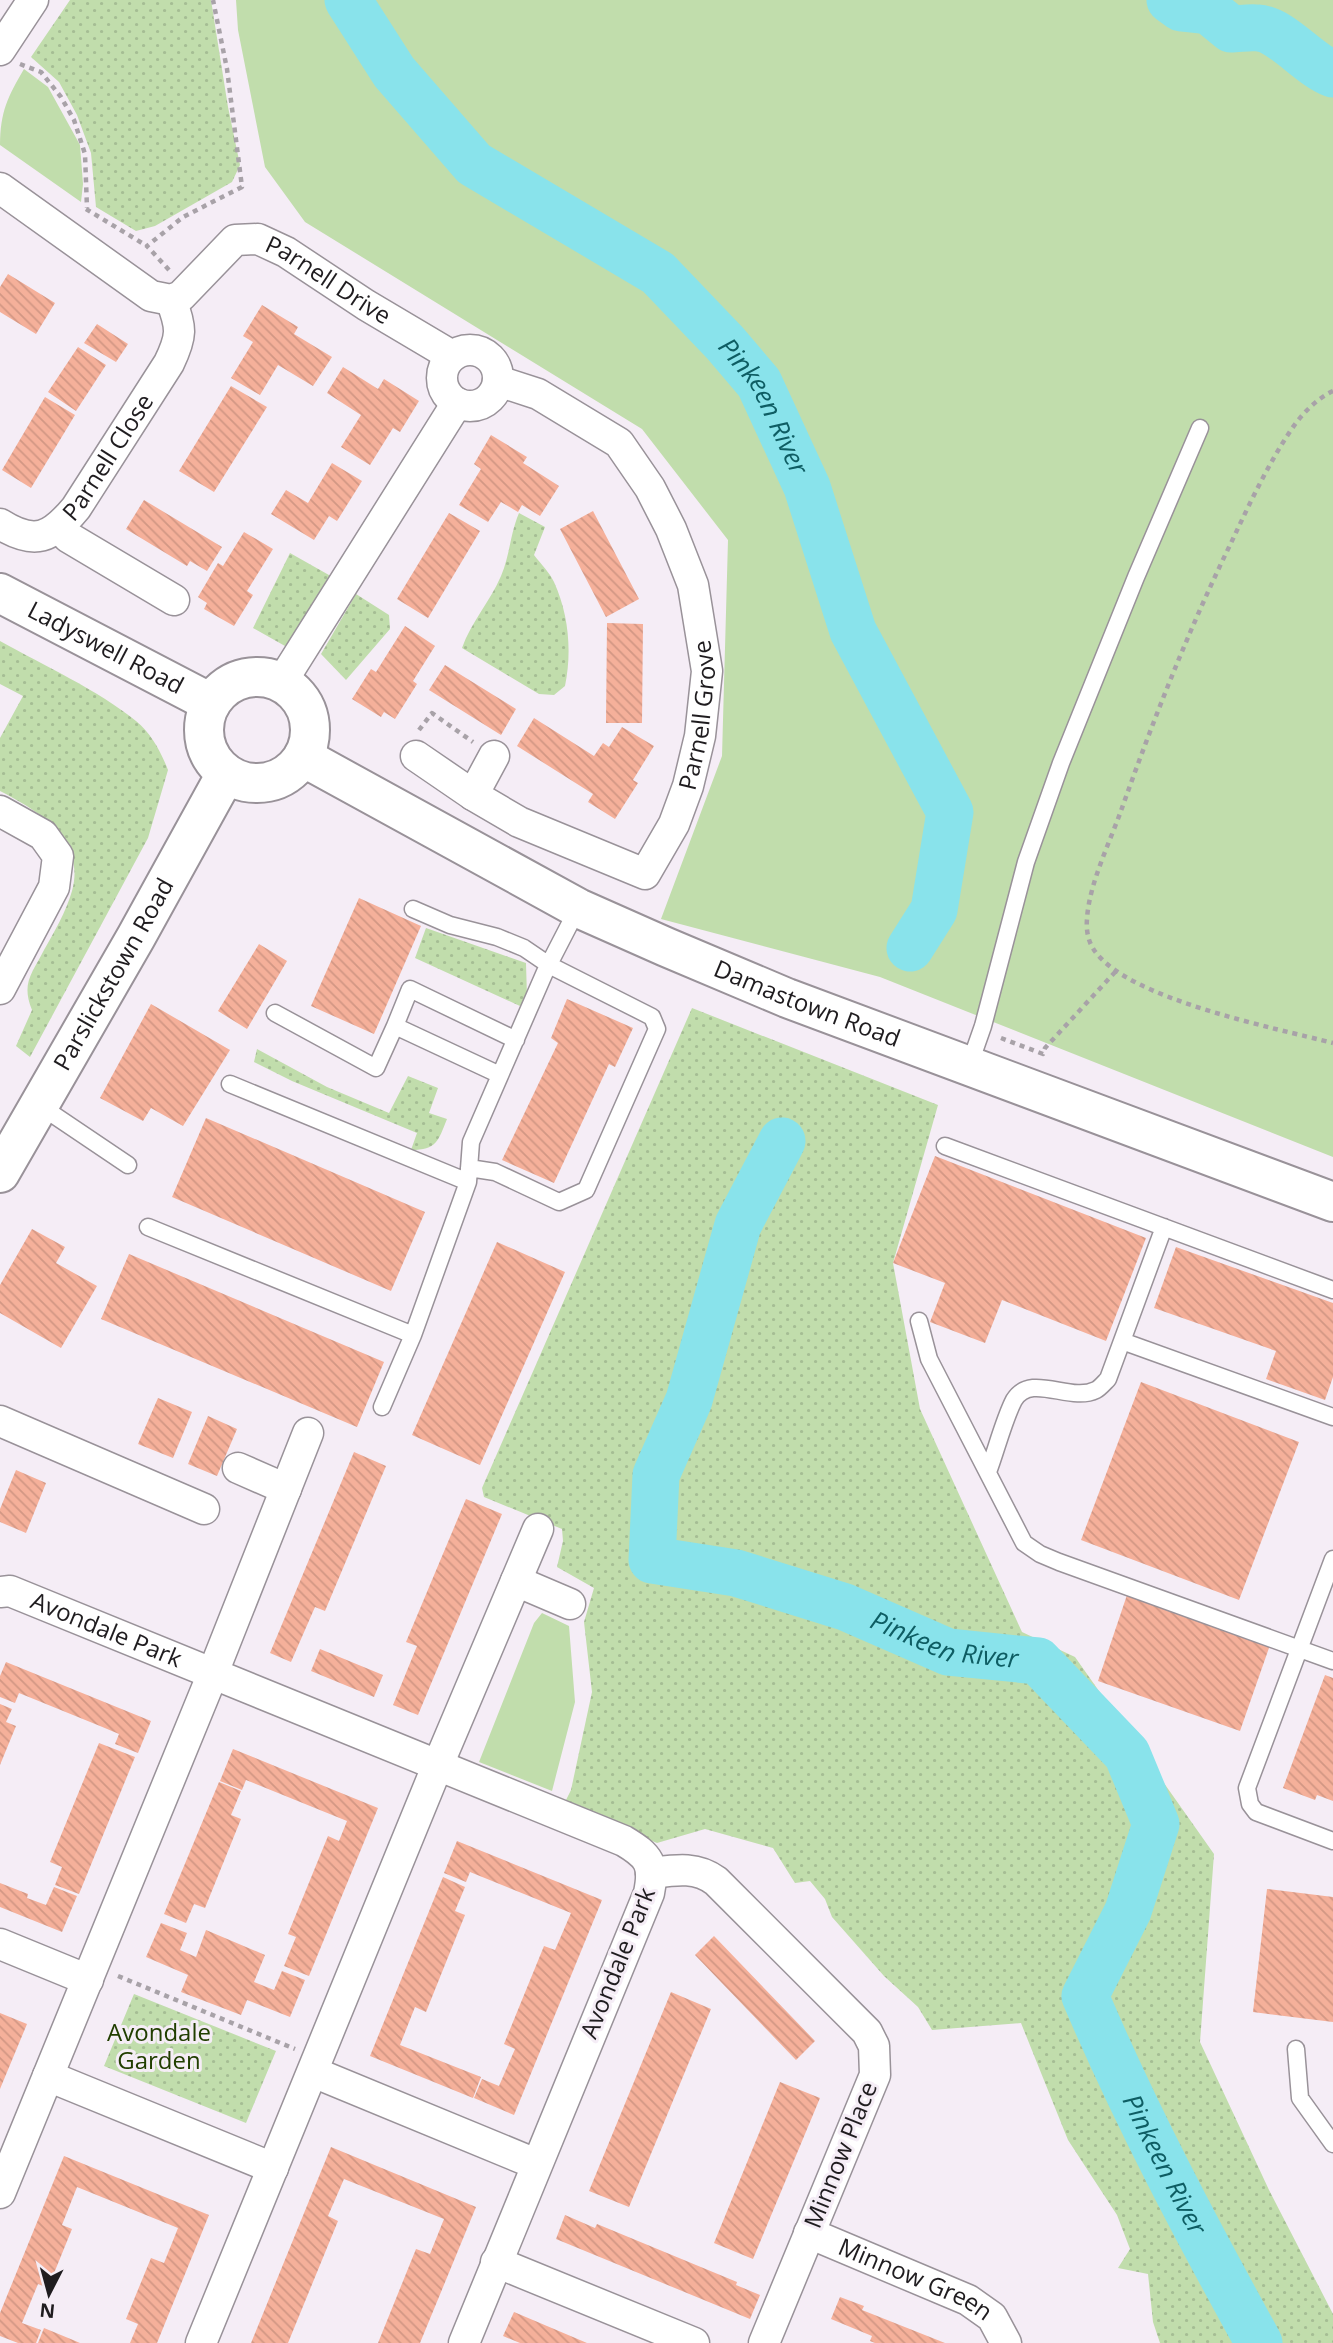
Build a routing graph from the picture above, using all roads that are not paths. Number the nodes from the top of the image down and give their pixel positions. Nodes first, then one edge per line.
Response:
1 (33, 0) edge
2 (5, 55) edge
3 (0, 188) edge
4 (180, 295) junction
5 (452, 356) junction
6 (498, 381) junction
7 (457, 403) junction
8 (1200, 428) dead end
9 (0, 524) edge
10 (60, 527) junction
11 (0, 593) edge
12 (174, 600) dead end
13 (281, 683) junction
14 (211, 703) junction
15 (416, 756) road end
16 (494, 756) road end
17 (303, 757) junction
18 (226, 774) junction
19 (473, 795) junction
20 (0, 811) edge
21 (578, 908) junction
22 (413, 909) dead end
23 (549, 965) junction
24 (0, 989) edge
25 (275, 1013) dead end
26 (395, 1026) junction
27 (516, 1040) junction
28 (969, 1066) junction
29 (500, 1075) junction
30 (230, 1084) dead end
31 (39, 1105) junction
32 (945, 1146) dead end
33 (128, 1165) dead end
34 (0, 1173) edge
35 (469, 1175) junction
36 (1333, 1202) edge
37 (148, 1227) dead end
38 (1164, 1227) junction
39 (1333, 1290) edge
40 (919, 1321) dead end
41 (413, 1335) junction
42 (1122, 1341) junction
43 (382, 1407) dead end
44 (1333, 1417) edge
45 (0, 1421) edge
46 (308, 1433) dead end
47 (238, 1468) dead end
48 (988, 1472) junction
49 (286, 1489) junction
50 (204, 1508) dead end
51 (538, 1529) dead end
52 (1333, 1559) edge
53 (516, 1581) junction
54 (0, 1592) edge
55 (570, 1604) dead end
56 (1299, 1649) junction
57 (1333, 1661) edge
58 (213, 1673) junction
59 (438, 1766) junction
60 (1333, 1841) edge
61 (652, 1873) junction
62 (0, 1944) edge
63 (91, 1973) junction
64 (1296, 2049) dead end
65 (316, 2065) junction
66 (48, 2076) junction
67 (1333, 2144) edge
68 (536, 2164) junction
69 (273, 2168) junction
70 (0, 2193) edge
71 (809, 2233) junction
72 (496, 2262) junction
73 (201, 2343) edge
74 (464, 2343) edge
75 (694, 2343) edge
76 (764, 2343) edge
77 (1006, 2343) edge

1 - 2 street
3 - 4 street
4 - 5 street, Parnell Drive
4 - 10 street, Parnell Close
5 - 6 street
5 - 7 street
6 - 7 street
6 - 19 street, Parnell Grove
7 - 13 street
8 - 28 lane
9 - 10 street
10 - 12 street, Parnell Close
11 - 14 street, Ladyswell Road
13 - 14 street
13 - 17 street
14 - 18 street
15 - 19 street, Parnell Grove
16 - 19 street
17 - 18 street
17 - 21 street, Damastown Road
18 - 31 street, Parslickstown Road
20 - 24 street
21 - 23 lane
21 - 28 street, Damastown Road
22 - 23 lane
23 - 27 lane
23 - 35 lane
25 - 26 lane
26 - 27 lane
26 - 29 lane
27 - 29 lane
28 - 36 street, Damastown Road
29 - 35 lane
30 - 35 lane
31 - 33 lane
31 - 34 street, Parslickstown Road
32 - 38 lane
35 - 41 lane
37 - 41 lane
38 - 39 lane
38 - 42 lane
40 - 48 lane
41 - 43 lane
42 - 44 lane
42 - 48 lane
45 - 50 street
46 - 49 street, Avondale Park
47 - 49 street
48 - 56 lane
49 - 58 street, Avondale Park
51 - 53 street
52 - 56 lane
53 - 55 street
53 - 59 street
54 - 58 street, Avondale Park
56 - 57 lane
56 - 60 lane
58 - 59 street, Avondale Park
58 - 63 street, Avondale Park
59 - 61 street, Avondale Park
59 - 65 street
61 - 68 street, Avondale Park
61 - 71 street, Minnow Place
62 - 63 street
63 - 66 street, Avondale Park
64 - 67 lane
65 - 68 street
65 - 69 street
66 - 69 street
66 - 70 street, Avondale Park
68 - 72 street, Avondale Park
69 - 73 street
71 - 76 street, Minnow Place
71 - 77 street, Minnow Green
72 - 74 street, Avondale Park
72 - 75 street

